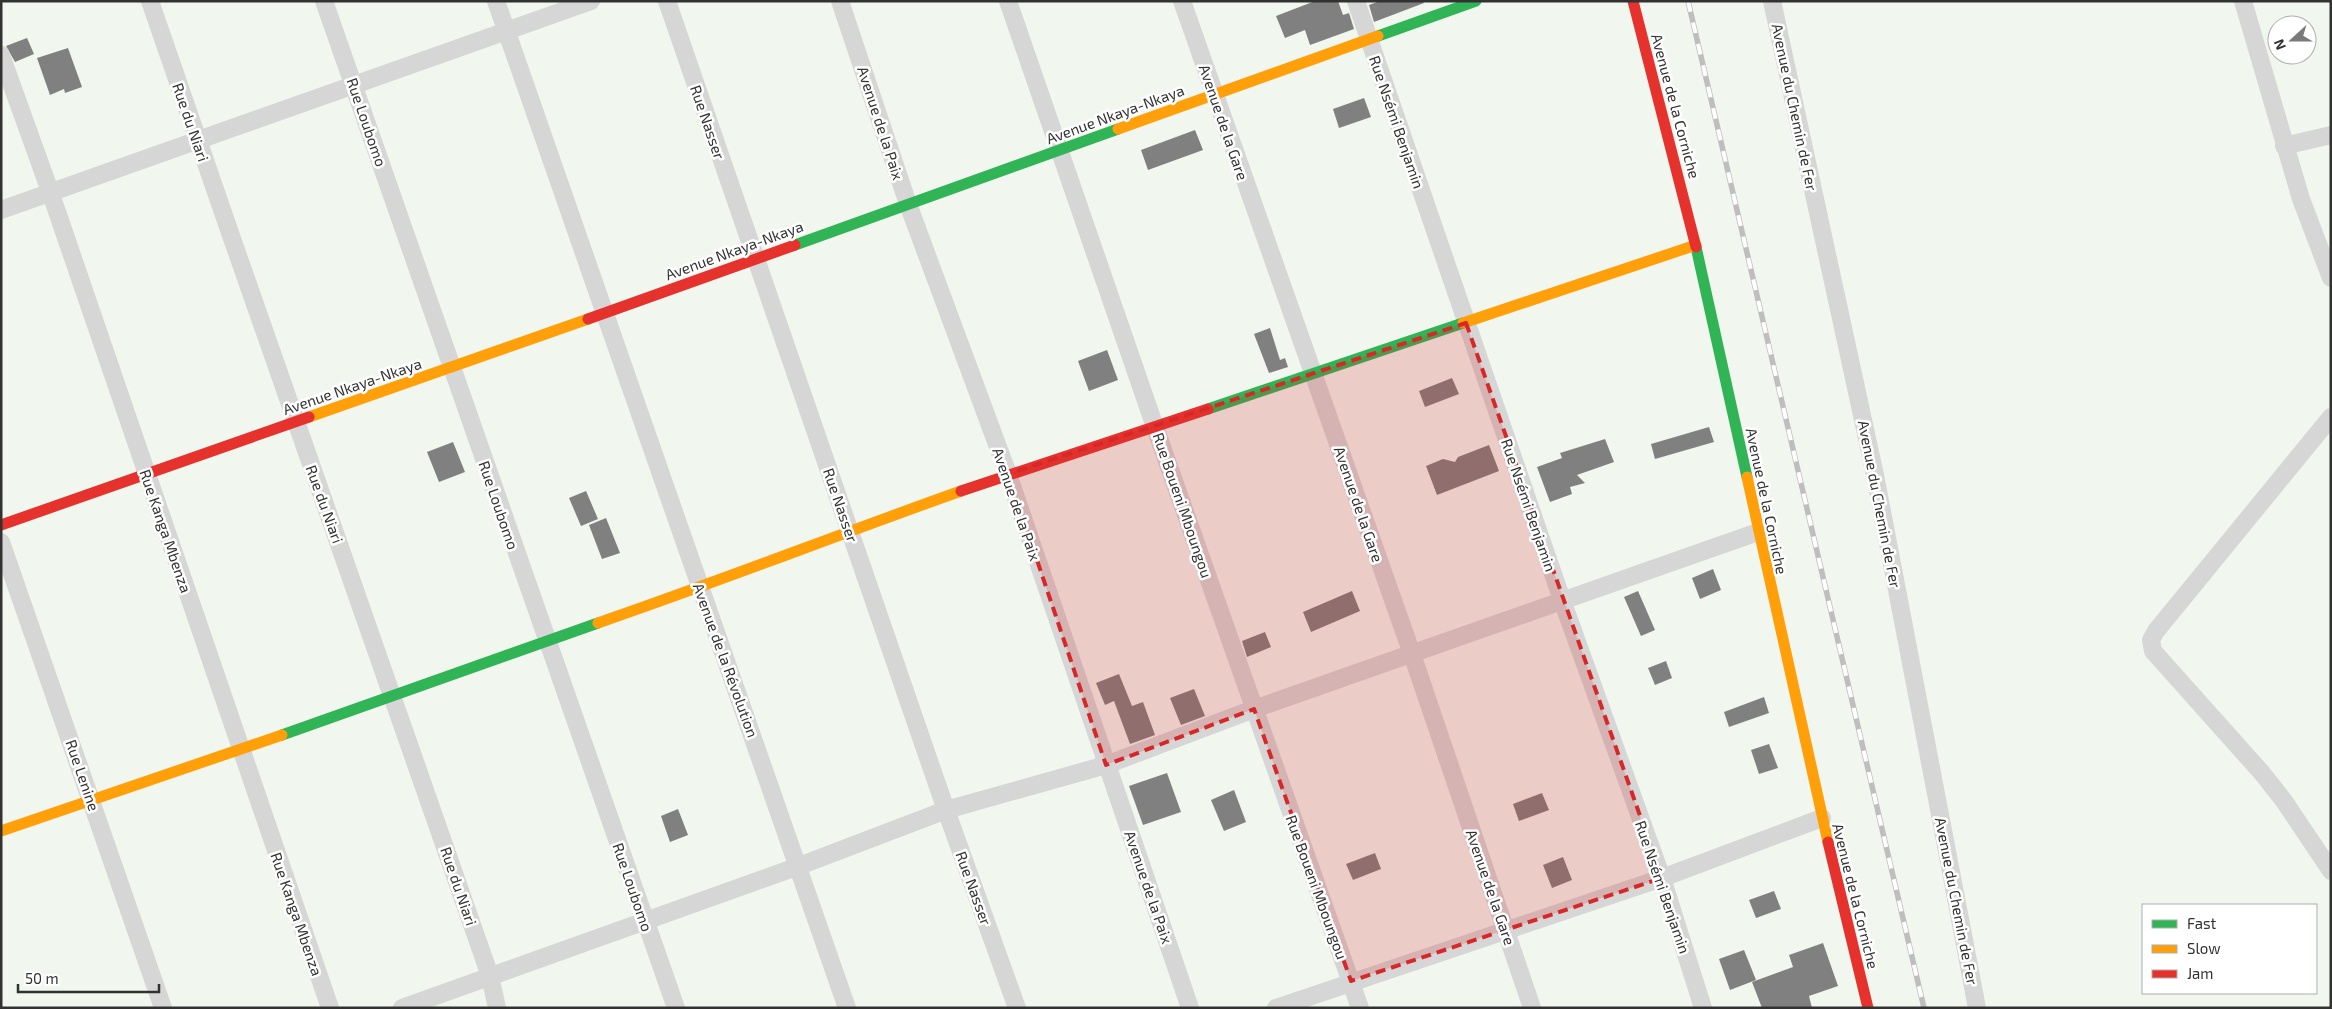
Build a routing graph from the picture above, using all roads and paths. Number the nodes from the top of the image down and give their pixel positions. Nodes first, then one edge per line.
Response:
1 (150, 1) edge
2 (324, 1) edge
3 (496, 1) edge
4 (591, 1) edge
5 (667, 1) edge
6 (840, 1) edge
7 (1008, 1) edge
8 (1182, 1) edge
9 (1356, 1) edge
10 (1476, 1) edge
11 (1633, 1) edge
12 (1772, 1) edge
13 (2243, 1) edge
14 (507, 30) junction
15 (1369, 39) junction
16 (1, 54) edge
17 (354, 84) junction
18 (1214, 95) junction
19 (2331, 134) edge
20 (197, 140) junction
21 (2284, 146) junction
22 (1060, 149) junction
23 (51, 194) junction
24 (908, 204) junction
25 (1, 210) edge
26 (1696, 244) junction
27 (754, 258) junction
28 (2331, 278) edge
29 (606, 313) junction
30 (1466, 323) junction
31 (451, 367) junction
32 (1313, 374) junction
33 (2331, 417) edge
34 (295, 422) junction
35 (1155, 427) junction
36 (146, 473) junction
37 (1008, 474) junction
38 (1, 525) edge
39 (850, 530) junction
40 (1758, 532) junction
41 (1, 542) edge
42 (700, 588) junction
43 (1562, 600) junction
44 (547, 641) junction
45 (1412, 654) junction
46 (394, 697) junction
47 (1254, 709) junction
48 (240, 748) junction
49 (1106, 765) junction
50 (92, 801) junction
51 (946, 810) junction
52 (1822, 818) junction
53 (1, 831) edge
54 (799, 866) junction
55 (2331, 871) edge
56 (1662, 878) junction
57 (645, 920) junction
58 (1506, 929) junction
59 (490, 976) junction
60 (1351, 981) junction
61 (163, 1008) edge
62 (330, 1008) edge
63 (402, 1008) edge
64 (497, 1008) edge
65 (676, 1008) edge
66 (847, 1008) edge
67 (1018, 1008) edge
68 (1190, 1008) edge
69 (1276, 1008) edge
70 (1360, 1008) edge
71 (1532, 1008) edge
72 (1703, 1008) edge
73 (1868, 1008) edge
74 (1977, 1008) edge

1 - 20 street, Rue du Niari
2 - 17 street, Rue Loubomo
3 - 14 street, Avenue de la Révolution
4 - 14 street
5 - 27 street, Rue Nasser
6 - 24 street, Avenue de la Paix
7 - 22 street, Rue Boueni Mboungou
8 - 18 street, Avenue de la Gare
9 - 15 street, Rue Nsémi Benjamin
10 - 15 street, Avenue Nkaya-Nkaya
11 - 26 street, Avenue de la Corniche
12 - 74 street, Avenue du Chemin de Fer
13 - 21 street
14 - 17 street
14 - 29 street, Avenue de la Révolution
15 - 18 street, Avenue Nkaya-Nkaya
15 - 30 street, Rue Nsémi Benjamin
16 - 23 street, Rue Kanga Mbenza
17 - 20 street
17 - 31 street, Rue Loubomo
18 - 22 street, Avenue Nkaya-Nkaya
18 - 32 street, Avenue de la Gare
19 - 21 street
20 - 23 street
20 - 34 street, Rue du Niari
21 - 28 street
22 - 24 street, Avenue Nkaya-Nkaya
22 - 35 street, Rue Boueni Mboungou
23 - 25 street
23 - 36 street, Rue Kanga Mbenza
24 - 27 street, Avenue Nkaya-Nkaya
24 - 37 street, Avenue de la Paix
26 - 30 street
26 - 40 street, Avenue de la Corniche
27 - 29 street, Avenue Nkaya-Nkaya
27 - 39 street, Rue Nasser
29 - 31 street, Avenue Nkaya-Nkaya
29 - 42 street, Avenue de la Révolution
30 - 32 street
30 - 43 street, Rue Nsémi Benjamin
31 - 34 street, Avenue Nkaya-Nkaya
31 - 44 street, Rue Loubomo
32 - 35 street
32 - 45 street, Avenue de la Gare
33 - 55 street
34 - 36 street, Avenue Nkaya-Nkaya
34 - 46 street, Rue du Niari
35 - 37 street
35 - 47 street, Rue Boueni Mboungou
36 - 38 street, Avenue Nkaya-Nkaya
36 - 48 street, Rue Kanga Mbenza
37 - 39 street
37 - 49 street, Avenue de la Paix
39 - 42 street
39 - 51 street, Rue Nasser
40 - 43 street
40 - 52 street, Avenue de la Corniche
41 - 50 street, Rue Lenine
42 - 44 street
42 - 54 street, Avenue de la Révolution
43 - 45 street
43 - 56 street, Rue Nsémi Benjamin
44 - 46 street
44 - 57 street, Rue Loubomo
45 - 47 street
45 - 58 street, Avenue de la Gare
46 - 48 street
46 - 59 street, Rue du Niari
47 - 49 street
47 - 60 street, Rue Boueni Mboungou
48 - 50 street
48 - 62 street, Rue Kanga Mbenza
49 - 51 street
49 - 68 street, Avenue de la Paix
50 - 53 street
50 - 61 street, Rue Lenine
51 - 54 street
51 - 67 street, Rue Nasser
52 - 56 street
52 - 73 street, Avenue de la Corniche
54 - 57 street
54 - 66 street, Avenue de la Révolution
56 - 58 street
56 - 72 street, Rue Nsémi Benjamin
57 - 59 street
57 - 65 street, Rue Loubomo
58 - 60 street
58 - 71 street, Avenue de la Gare
59 - 63 street
59 - 64 street, Rue du Niari
60 - 69 street
60 - 70 street, Rue Boueni Mboungou

